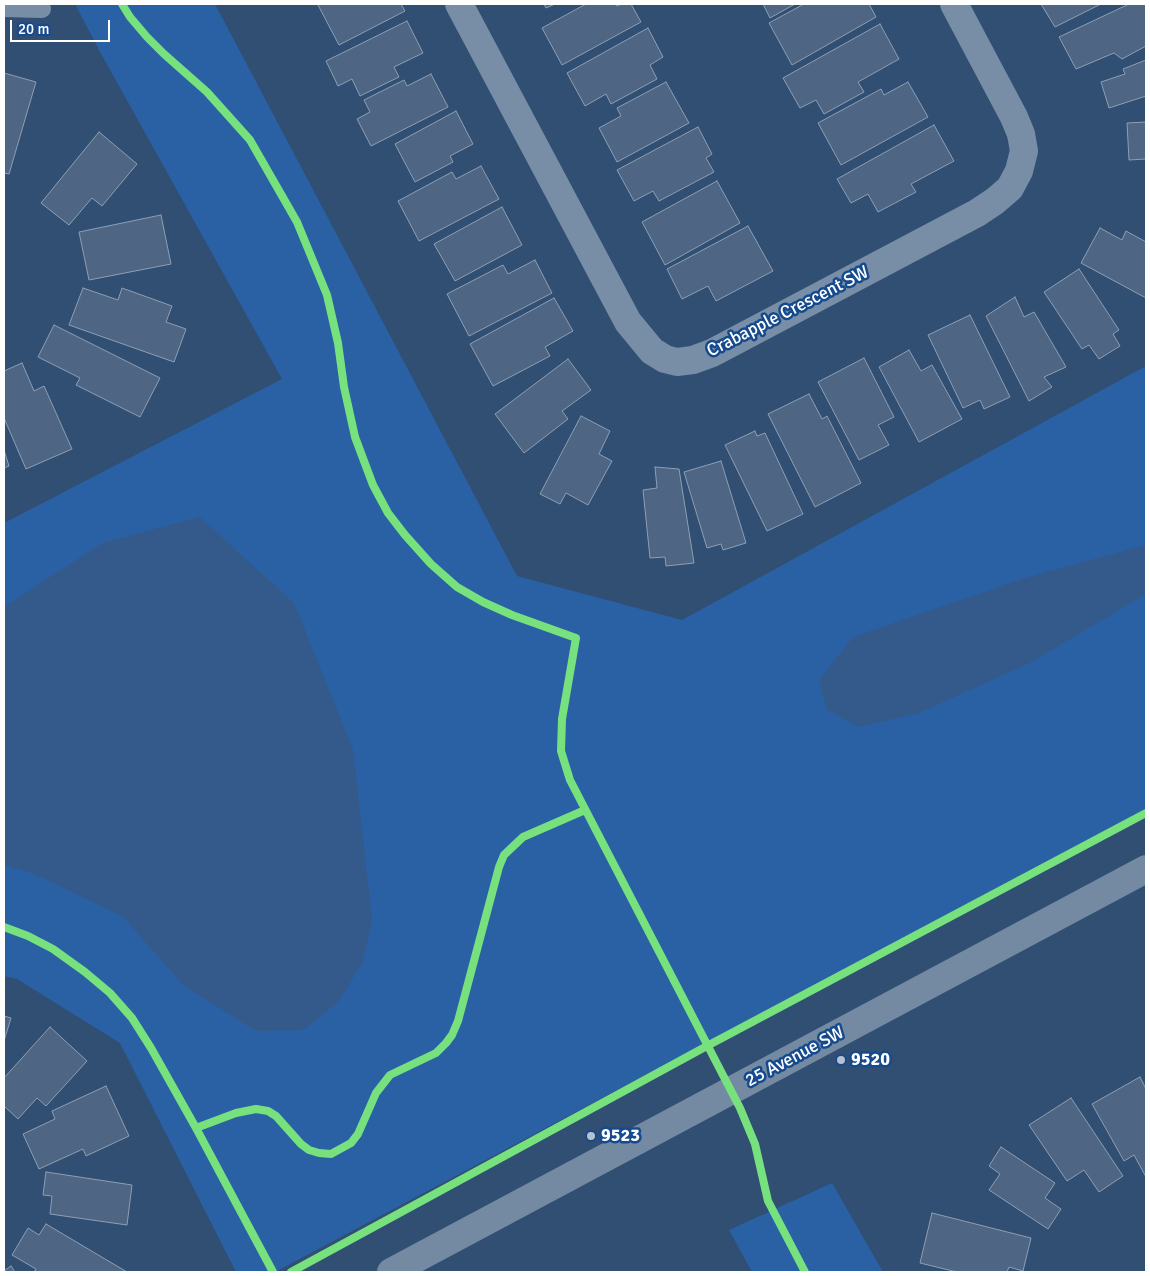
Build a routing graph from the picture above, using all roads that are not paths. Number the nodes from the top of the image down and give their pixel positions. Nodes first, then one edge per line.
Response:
1 (459, 4) edge
2 (954, 4) edge
3 (4, 8) edge
4 (42, 9) dead end
5 (1146, 869) edge
6 (391, 1272) edge

1 - 2 street, Crabapple Crescent SW
3 - 4 lane
5 - 6 main road, 25 Avenue SW

